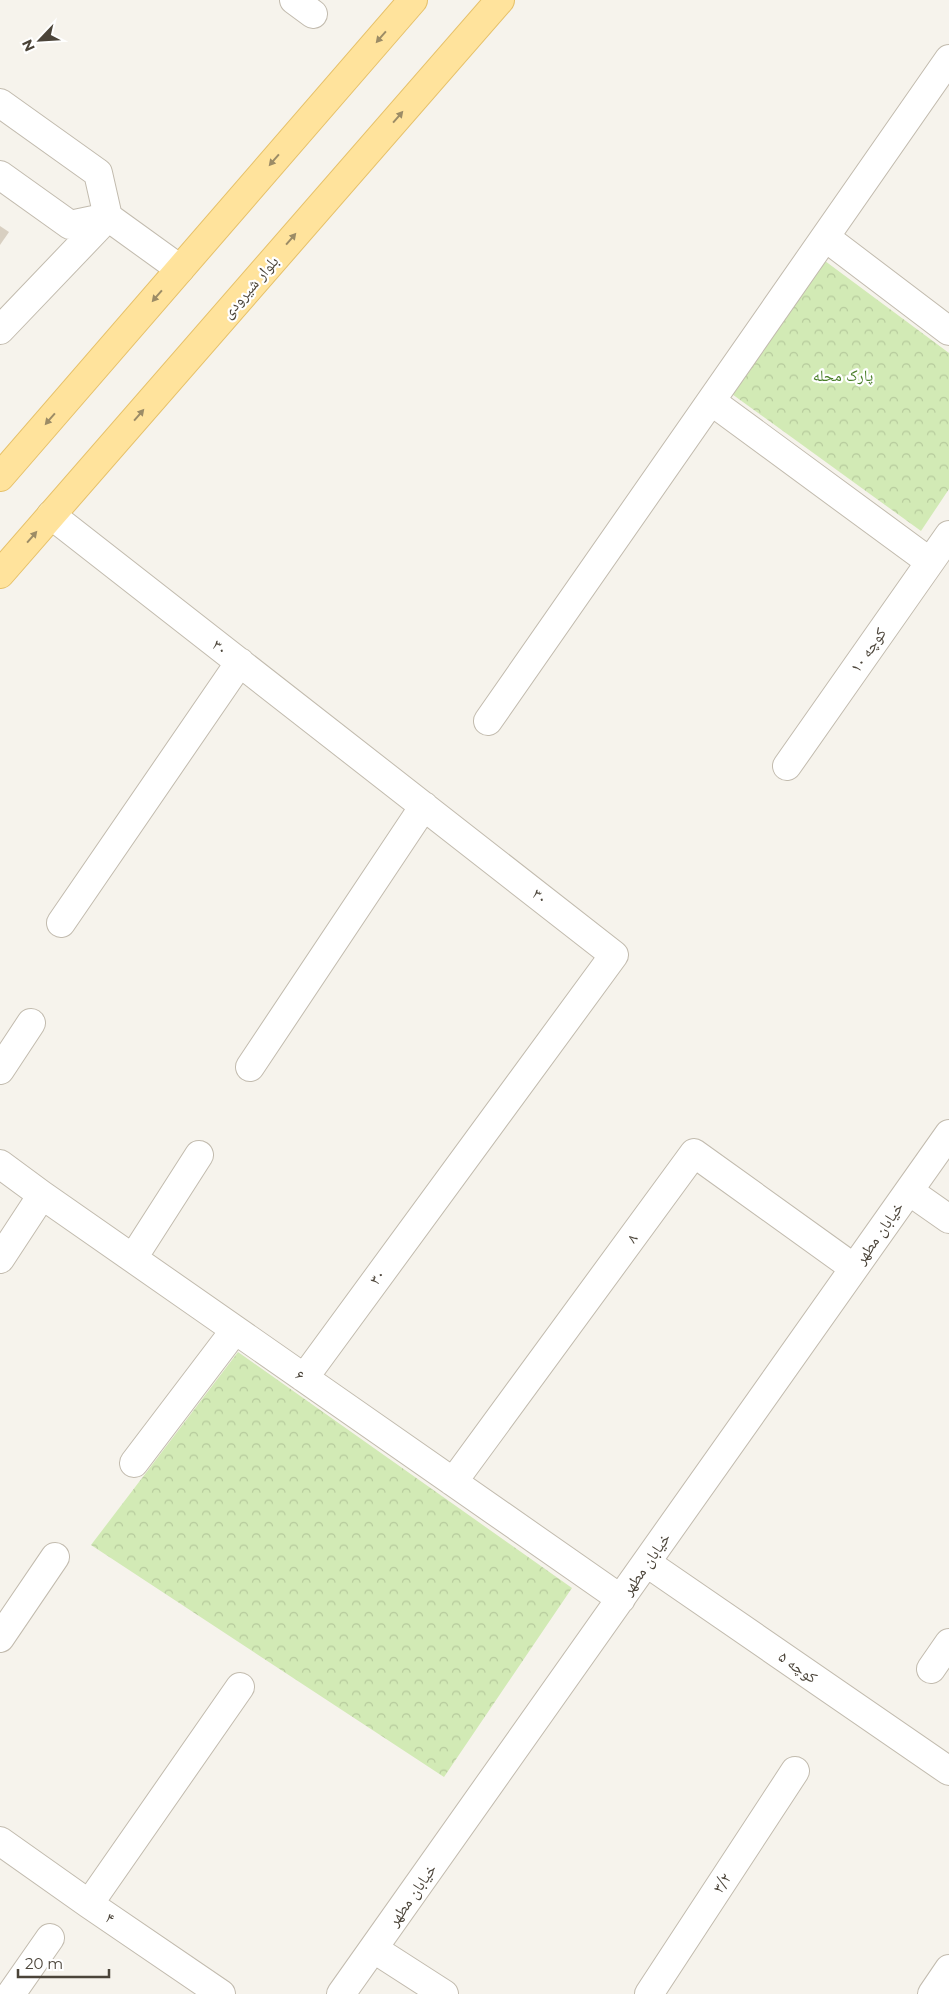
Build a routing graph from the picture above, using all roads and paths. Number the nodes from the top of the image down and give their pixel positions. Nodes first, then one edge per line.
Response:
1 (413, 0) edge
2 (500, 0) edge
3 (949, 59) edge
4 (0, 103) edge
5 (0, 175) edge
6 (108, 217) junction
7 (825, 237) junction
8 (180, 269) junction
9 (0, 330) edge
10 (949, 332) edge
11 (711, 401) junction
12 (0, 477) edge
13 (52, 515) junction
14 (949, 535) edge
15 (930, 562) junction
16 (0, 574) edge
17 (240, 662) junction
18 (488, 721) dead end
19 (787, 766) dead end
20 (424, 806) junction
21 (61, 923) dead end
22 (31, 1023) dead end
23 (250, 1067) dead end
24 (0, 1070) edge
25 (949, 1134) edge
26 (199, 1155) dead end
27 (0, 1164) edge
28 (909, 1191) junction
29 (42, 1195) junction
30 (949, 1219) edge
31 (133, 1258) junction
32 (0, 1259) edge
33 (854, 1268) junction
34 (235, 1330) junction
35 (304, 1378) junction
36 (134, 1463) dead end
37 (453, 1482) junction
38 (55, 1557) dead end
39 (647, 1562) junction
40 (621, 1599) junction
41 (0, 1638) edge
42 (949, 1643) edge
43 (931, 1669) dead end
44 (240, 1687) dead end
45 (795, 1771) dead end
46 (949, 1771) edge
47 (0, 1841) edge
48 (89, 1904) junction
49 (50, 1938) dead end
50 (374, 1949) junction
51 (949, 1969) edge
52 (11, 1994) edge
53 (221, 1994) edge
54 (341, 1994) edge
55 (444, 1994) edge
56 (649, 1994) edge
57 (932, 1994) edge

1 -> 8 main road
13 -> 2 main road, بلوار شیرودی
3 - 7 street
4 - 6 street
5 - 6 street
6 - 8 street
6 - 9 street
7 - 10 street
7 - 11 street
8 -> 12 main road
11 - 15 street
11 - 18 street
16 -> 13 main road, بلوار شیرودی
13 - 17 street, ۳۰
14 - 15 street, کوچه ۱۰
15 - 19 street, کوچه ۱۰
17 - 20 street, ۳۰
17 - 21 street
20 - 23 street
20 - 35 street, ۳۰
22 - 24 street
25 - 28 street, خیابان مطهر
26 - 31 street
27 - 29 street, ۶
28 - 30 street
28 - 33 street, خیابان مطهر
29 - 31 street, ۶
29 - 32 street
31 - 34 street, ۶
33 - 37 street, ۸
33 - 39 street, خیابان مطهر
34 - 35 street, ۶
34 - 36 street
35 - 37 street, ۶
37 - 40 street, ۶
38 - 41 street
39 - 40 street, خیابان مطهر
39 - 46 street, کوچه ۵
40 - 50 street, خیابان مطهر
42 - 43 street
44 - 48 street
45 - 56 street, ۳/۲
47 - 48 street, ۴
48 - 53 street, ۴
49 - 52 street
50 - 54 street, خیابان مطهر
50 - 55 street
51 - 57 street

